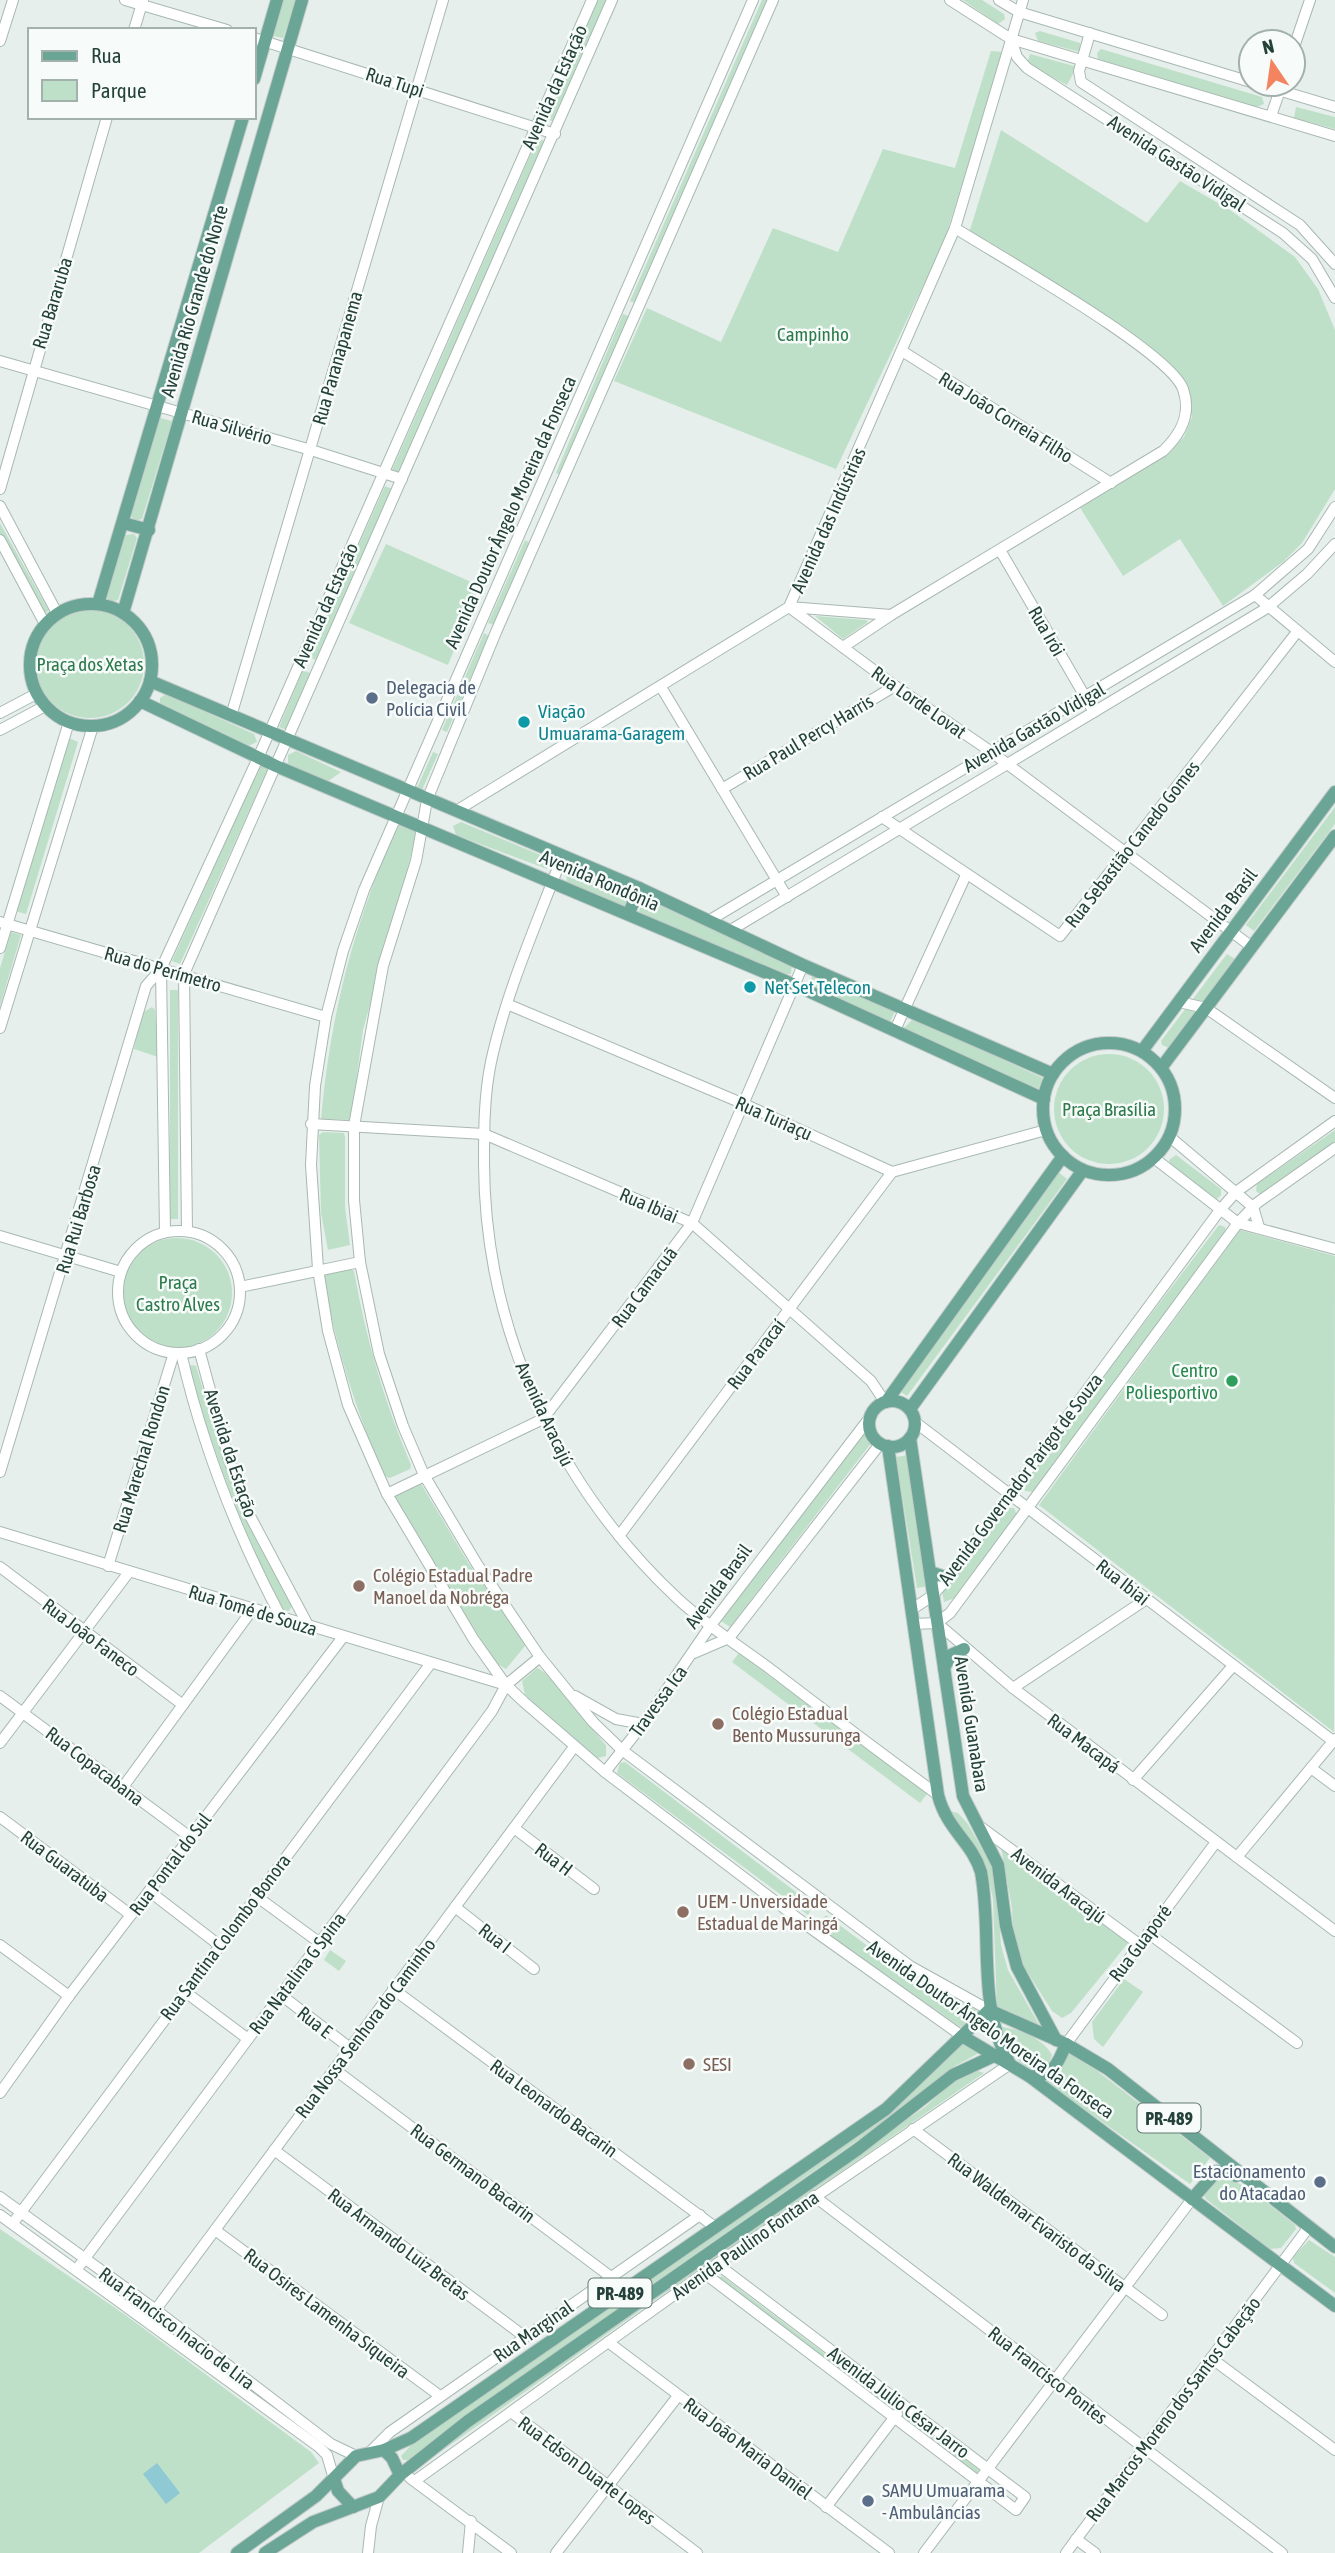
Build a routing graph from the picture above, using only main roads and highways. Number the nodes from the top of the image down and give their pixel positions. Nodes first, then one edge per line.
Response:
1 (277, 0) edge
2 (302, 0) edge
3 (259, 39) edge
4 (256, 63) edge
5 (242, 119) edge
6 (123, 523) junction
7 (149, 530) junction
8 (98, 604) junction
9 (123, 613) junction
10 (150, 681) junction
11 (140, 701) junction
12 (1335, 792) edge
13 (1335, 836) edge
14 (639, 888) junction
15 (629, 913) junction
16 (1142, 1051) junction
17 (1161, 1068) junction
18 (1053, 1074) junction
19 (1044, 1099) junction
20 (1063, 1156) junction
21 (1083, 1170) junction
22 (886, 1402) junction
23 (912, 1415) junction
24 (910, 1438) junction
25 (884, 1445) junction
26 (930, 1572) junction
27 (948, 1578) road end
28 (964, 1649) road end
29 (943, 1668) junction
30 (989, 2010) junction
31 (1013, 2020) junction
32 (993, 2024) junction
33 (964, 2034) junction
34 (1061, 2042) junction
35 (996, 2055) junction
36 (1010, 2064) junction
37 (1029, 2076) junction
38 (1248, 2180) junction
39 (1192, 2199) junction
40 (1335, 2247) edge
41 (1335, 2306) edge
42 (384, 2450) junction
43 (400, 2475) junction
44 (334, 2479) junction
45 (353, 2507) junction
46 (271, 2551) edge
47 (237, 2553) edge

1 - 3 main road
2 - 7 main road, Avenida Rio Grande do Norte
3 - 4 main road
5 - 6 main road, Avenida Rio Grande do Norte
6 - 7 main road
6 - 8 main road, Avenida Rio Grande do Norte
7 - 9 main road, Avenida Rio Grande do Norte
8 - 9 main road
8 - 11 main road
9 - 10 main road
10 - 11 main road
10 - 14 main road, Avenida Rondônia
11 - 15 main road, Avenida Rondônia
12 - 16 main road, Avenida Brasil
13 - 17 main road
14 - 15 main road
14 - 18 main road, Avenida Rondônia
15 - 19 main road, Avenida Rondônia
16 - 17 main road
16 - 18 main road
17 - 21 main road
18 - 19 main road
19 - 20 main road
20 - 21 main road
20 - 22 main road
21 - 23 main road
22 - 23 main road
22 - 25 main road
23 - 24 main road
24 - 25 main road
24 - 26 main road, Avenida Guanabara
25 - 30 main road
26 - 27 main road
26 - 29 main road, Avenida Guanabara
28 - 29 main road
29 - 34 main road, Avenida Guanabara
30 - 31 main road, Avenida Doutor Ângelo Moreira da Fonseca / PR-489
30 - 32 main road
30 - 33 main road, PR-489 / PR-489
31 - 32 main road
31 - 34 main road, Avenida Doutor Ângelo Moreira da Fonseca / PR-489
32 - 33 main road
32 - 36 main road
33 - 35 main road, Avenida Doutor Ângelo Moreira da Fonseca / PR-489
33 - 42 main road, PR-489 / PR-489
34 - 37 main road
34 - 38 main road, Avenida Doutor Ângelo Moreira da Fonseca / PR-489
35 - 36 main road, Avenida Doutor Ângelo Moreira da Fonseca / PR-489
35 - 43 main road, PR-489 / PR-489
36 - 37 main road, Avenida Doutor Ângelo Moreira da Fonseca / PR-489
37 - 39 main road, Avenida Doutor Ângelo Moreira da Fonseca / PR-489
38 - 39 main road
38 - 40 main road, Avenida Doutor Ângelo Moreira da Fonseca / PR-489
39 - 41 main road, Avenida Doutor Ângelo Moreira da Fonseca / PR-489
42 - 43 main road
42 - 44 main road, PR-489 / PR-489
43 - 45 main road, PR-489 / PR-489
44 - 45 main road
44 - 47 main road
45 - 46 main road, PR-489 / PR-489

